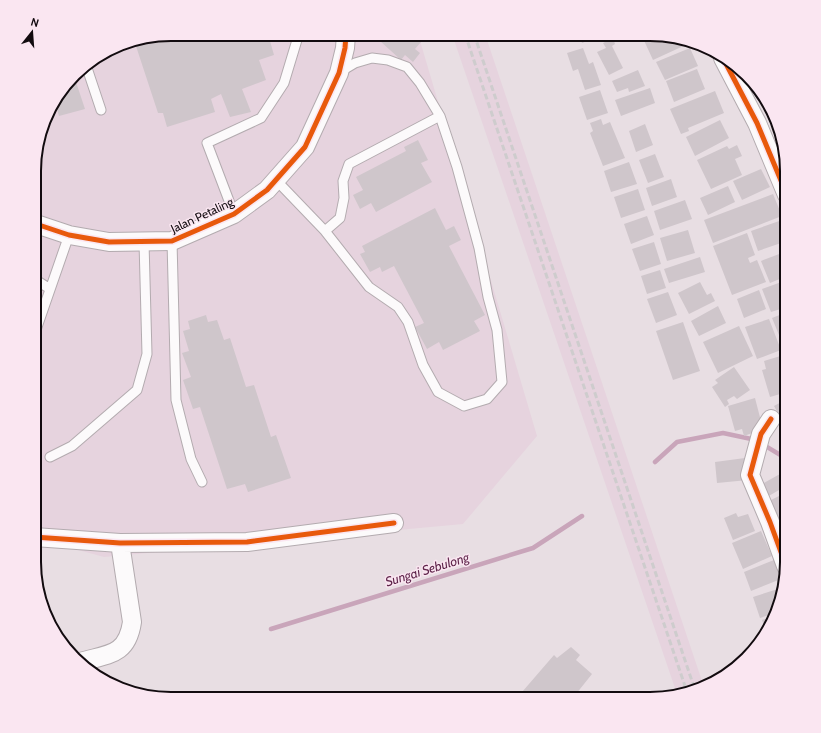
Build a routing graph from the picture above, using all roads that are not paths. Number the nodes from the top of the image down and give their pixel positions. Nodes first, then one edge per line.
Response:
1 (297, 41) edge
2 (346, 41) edge
3 (728, 67) edge
4 (88, 71) edge
5 (339, 73) junction
6 (101, 110) dead end
7 (440, 116) junction
8 (780, 178) edge
9 (276, 180) junction
10 (234, 214) junction
11 (41, 226) edge
12 (325, 231) junction
13 (69, 235) junction
14 (172, 241) junction
15 (144, 242) junction
16 (41, 283) edge
17 (50, 288) junction
18 (41, 315) edge
19 (771, 419) dead end
20 (50, 457) dead end
21 (202, 482) dead end
22 (394, 523) dead end
23 (41, 537) edge
24 (120, 543) junction
25 (780, 546) edge
26 (86, 660) edge

1 - 10 lane
2 - 5 street, Jalan Petaling
3 - 8 street
4 - 6 lane
5 - 7 lane
5 - 9 street, Jalan Petaling
7 - 12 lane
7 - 12 lane
9 - 10 street, Jalan Petaling
9 - 12 lane
10 - 14 street, Jalan Petaling
11 - 13 street, Jalan Petaling
13 - 15 street, Jalan Petaling
13 - 17 lane
14 - 15 street, Jalan Petaling
14 - 21 lane
15 - 20 lane
16 - 17 lane
17 - 18 lane
19 - 25 street
22 - 24 street
23 - 24 street
24 - 26 street

